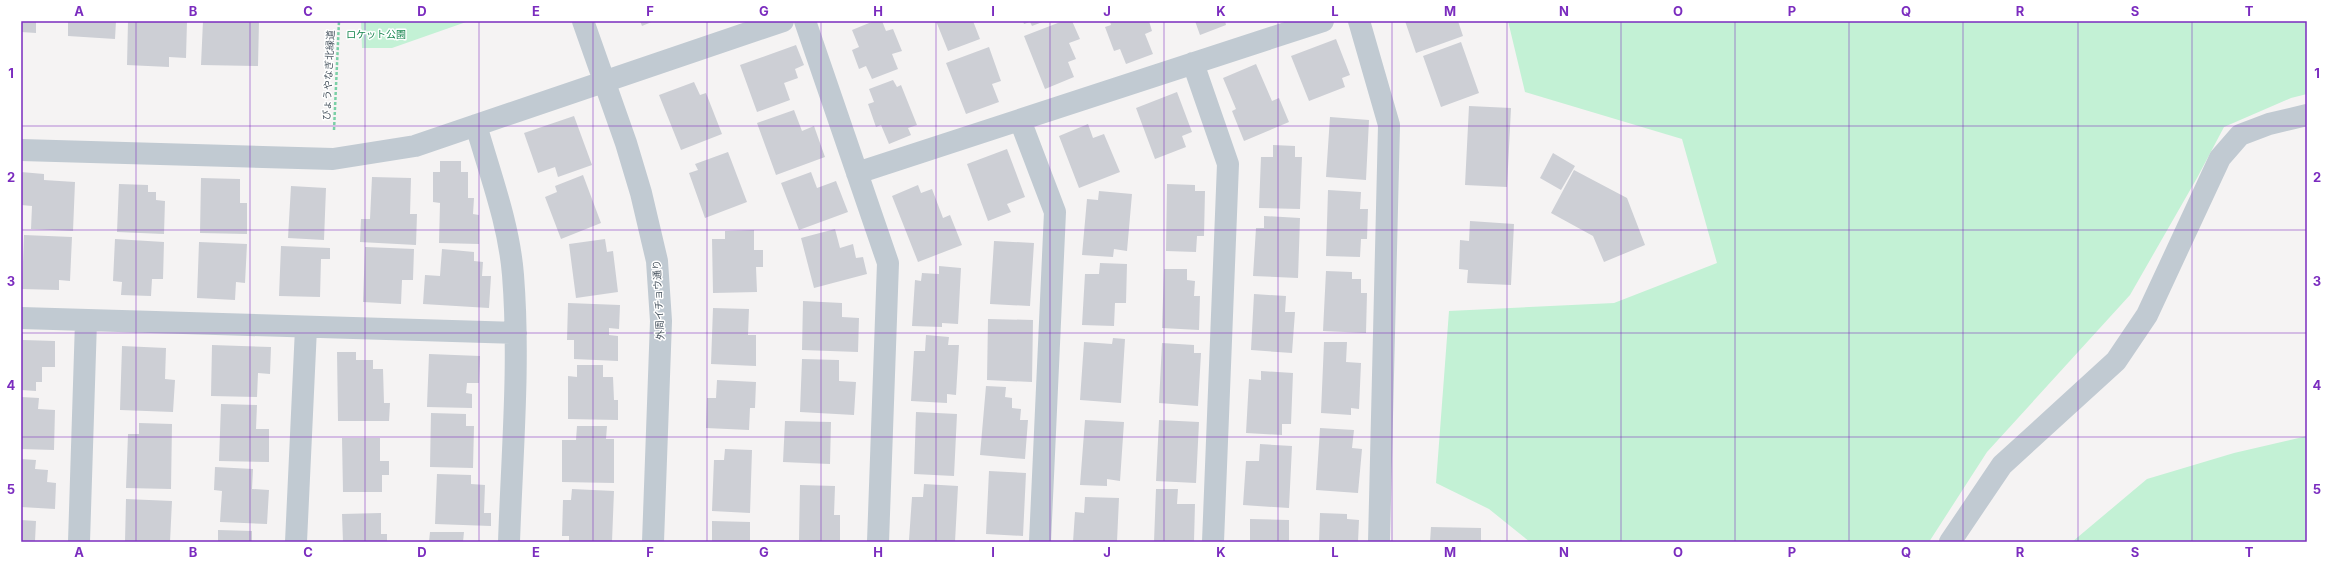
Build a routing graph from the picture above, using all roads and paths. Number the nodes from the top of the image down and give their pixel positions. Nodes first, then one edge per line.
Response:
1 (339, 21) edge
2 (583, 21) edge
3 (783, 21) edge
4 (805, 21) edge
5 (1323, 21) edge
6 (1359, 21) edge
7 (1193, 63) junction
8 (604, 81) junction
9 (2307, 114) edge
10 (1020, 120) junction
11 (476, 125) junction
12 (334, 130) dead end
13 (21, 150) edge
14 (857, 173) junction
15 (21, 318) edge
16 (86, 321) junction
17 (306, 328) junction
18 (516, 333) junction
19 (79, 542) edge
20 (296, 542) edge
21 (509, 542) edge
22 (653, 542) edge
23 (878, 542) edge
24 (1040, 542) edge
25 (1213, 542) edge
26 (1379, 542) edge
27 (1950, 542) edge

1 - 12 path, びょうやなぎ北緑道
2 - 8 street, 外周イチョウ通り
3 - 8 street
4 - 14 street
5 - 7 street
6 - 26 street
7 - 10 street
7 - 25 street
8 - 11 street
8 - 22 street, 外周イチョウ通り
9 - 27 street
10 - 14 street
10 - 24 street
11 - 13 street
11 - 18 street
14 - 23 street
15 - 16 street
16 - 17 street
16 - 19 street
17 - 18 street
17 - 20 street
18 - 21 street

